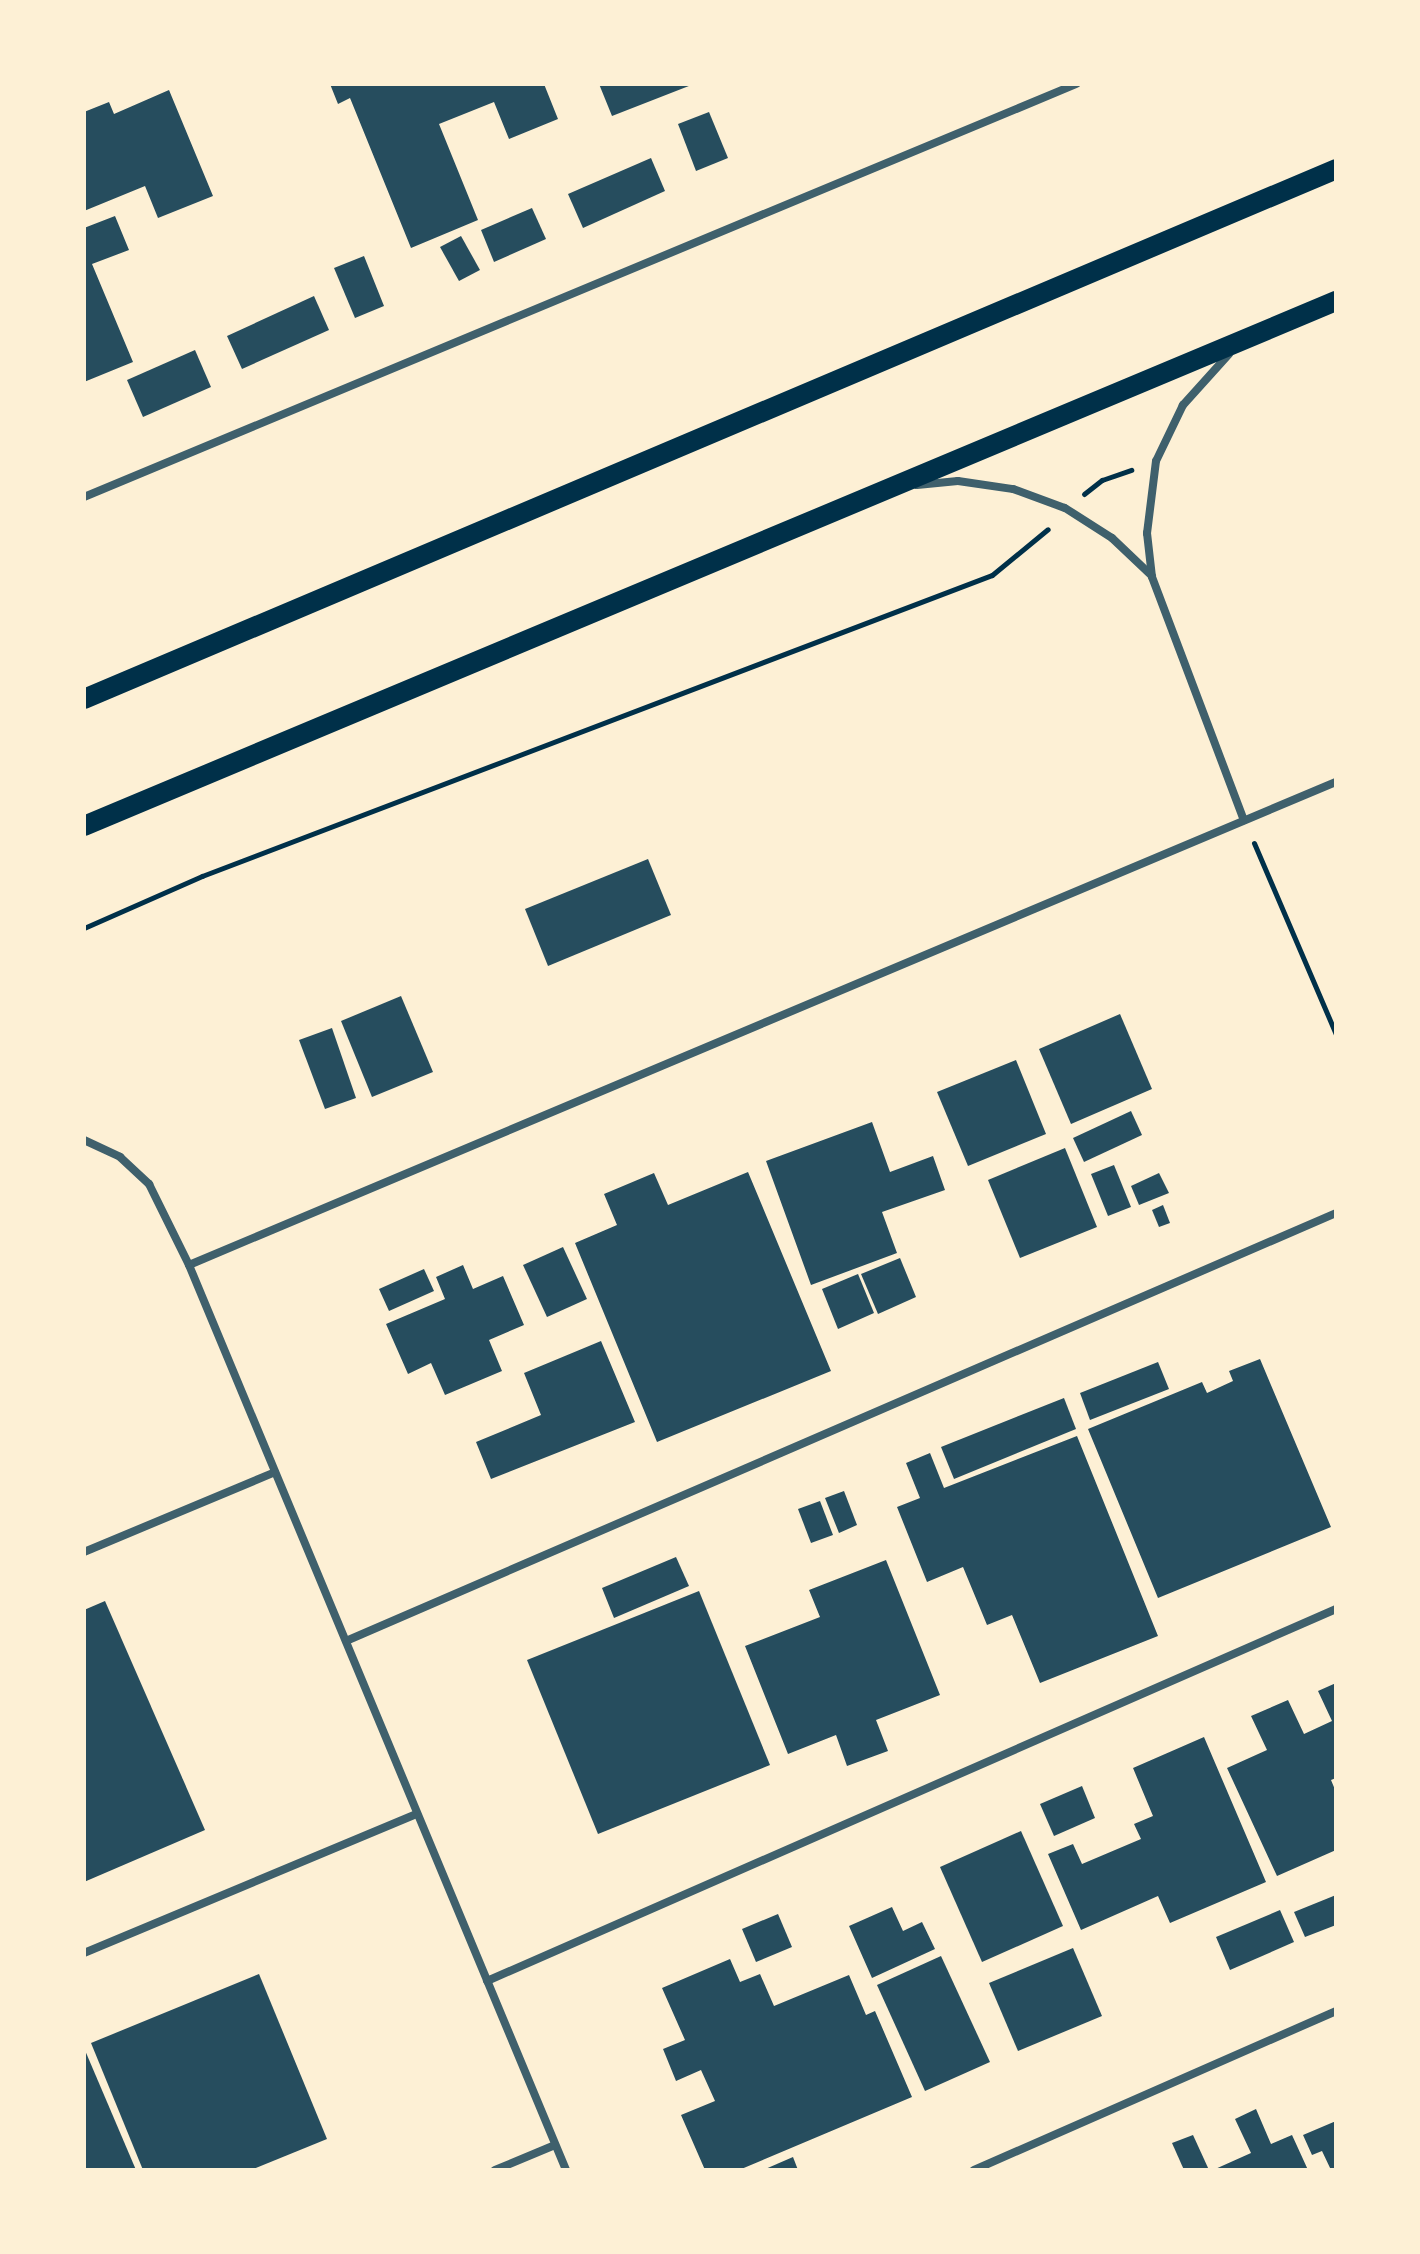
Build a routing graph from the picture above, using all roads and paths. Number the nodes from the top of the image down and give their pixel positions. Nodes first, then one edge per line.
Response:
1 (1076, 84) edge
2 (1336, 169) edge
3 (1336, 301) edge
4 (1244, 340) junction
5 (1156, 461) junction
6 (897, 486) junction
7 (84, 497) edge
8 (1065, 508) junction
9 (1152, 577) junction
10 (84, 699) edge
11 (1336, 782) edge
12 (1244, 820) junction
13 (84, 826) edge
14 (84, 928) edge
15 (1336, 1034) edge
16 (84, 1140) edge
17 (1336, 1213) edge
18 (189, 1265) junction
19 (275, 1472) junction
20 (84, 1552) edge
21 (1336, 1609) edge
22 (346, 1641) junction
23 (417, 1814) junction
24 (84, 1953) edge
25 (487, 1981) junction
26 (1336, 2011) edge
27 (555, 2145) junction
28 (495, 2170) edge
29 (566, 2170) edge
30 (974, 2170) edge

1 - 7 street
2 - 10 main road
3 - 4 main road
4 - 5 street
4 - 6 main road
5 - 8 path
5 - 9 street
6 - 8 street
6 - 13 main road
8 - 9 street
8 - 14 path
9 - 12 street
11 - 12 street
12 - 15 path
12 - 18 street
16 - 18 street
17 - 22 street
18 - 19 street
19 - 20 street
19 - 22 street
21 - 25 street
22 - 23 street
23 - 24 street
23 - 25 street
25 - 27 street
26 - 30 street
27 - 28 street
27 - 29 street

